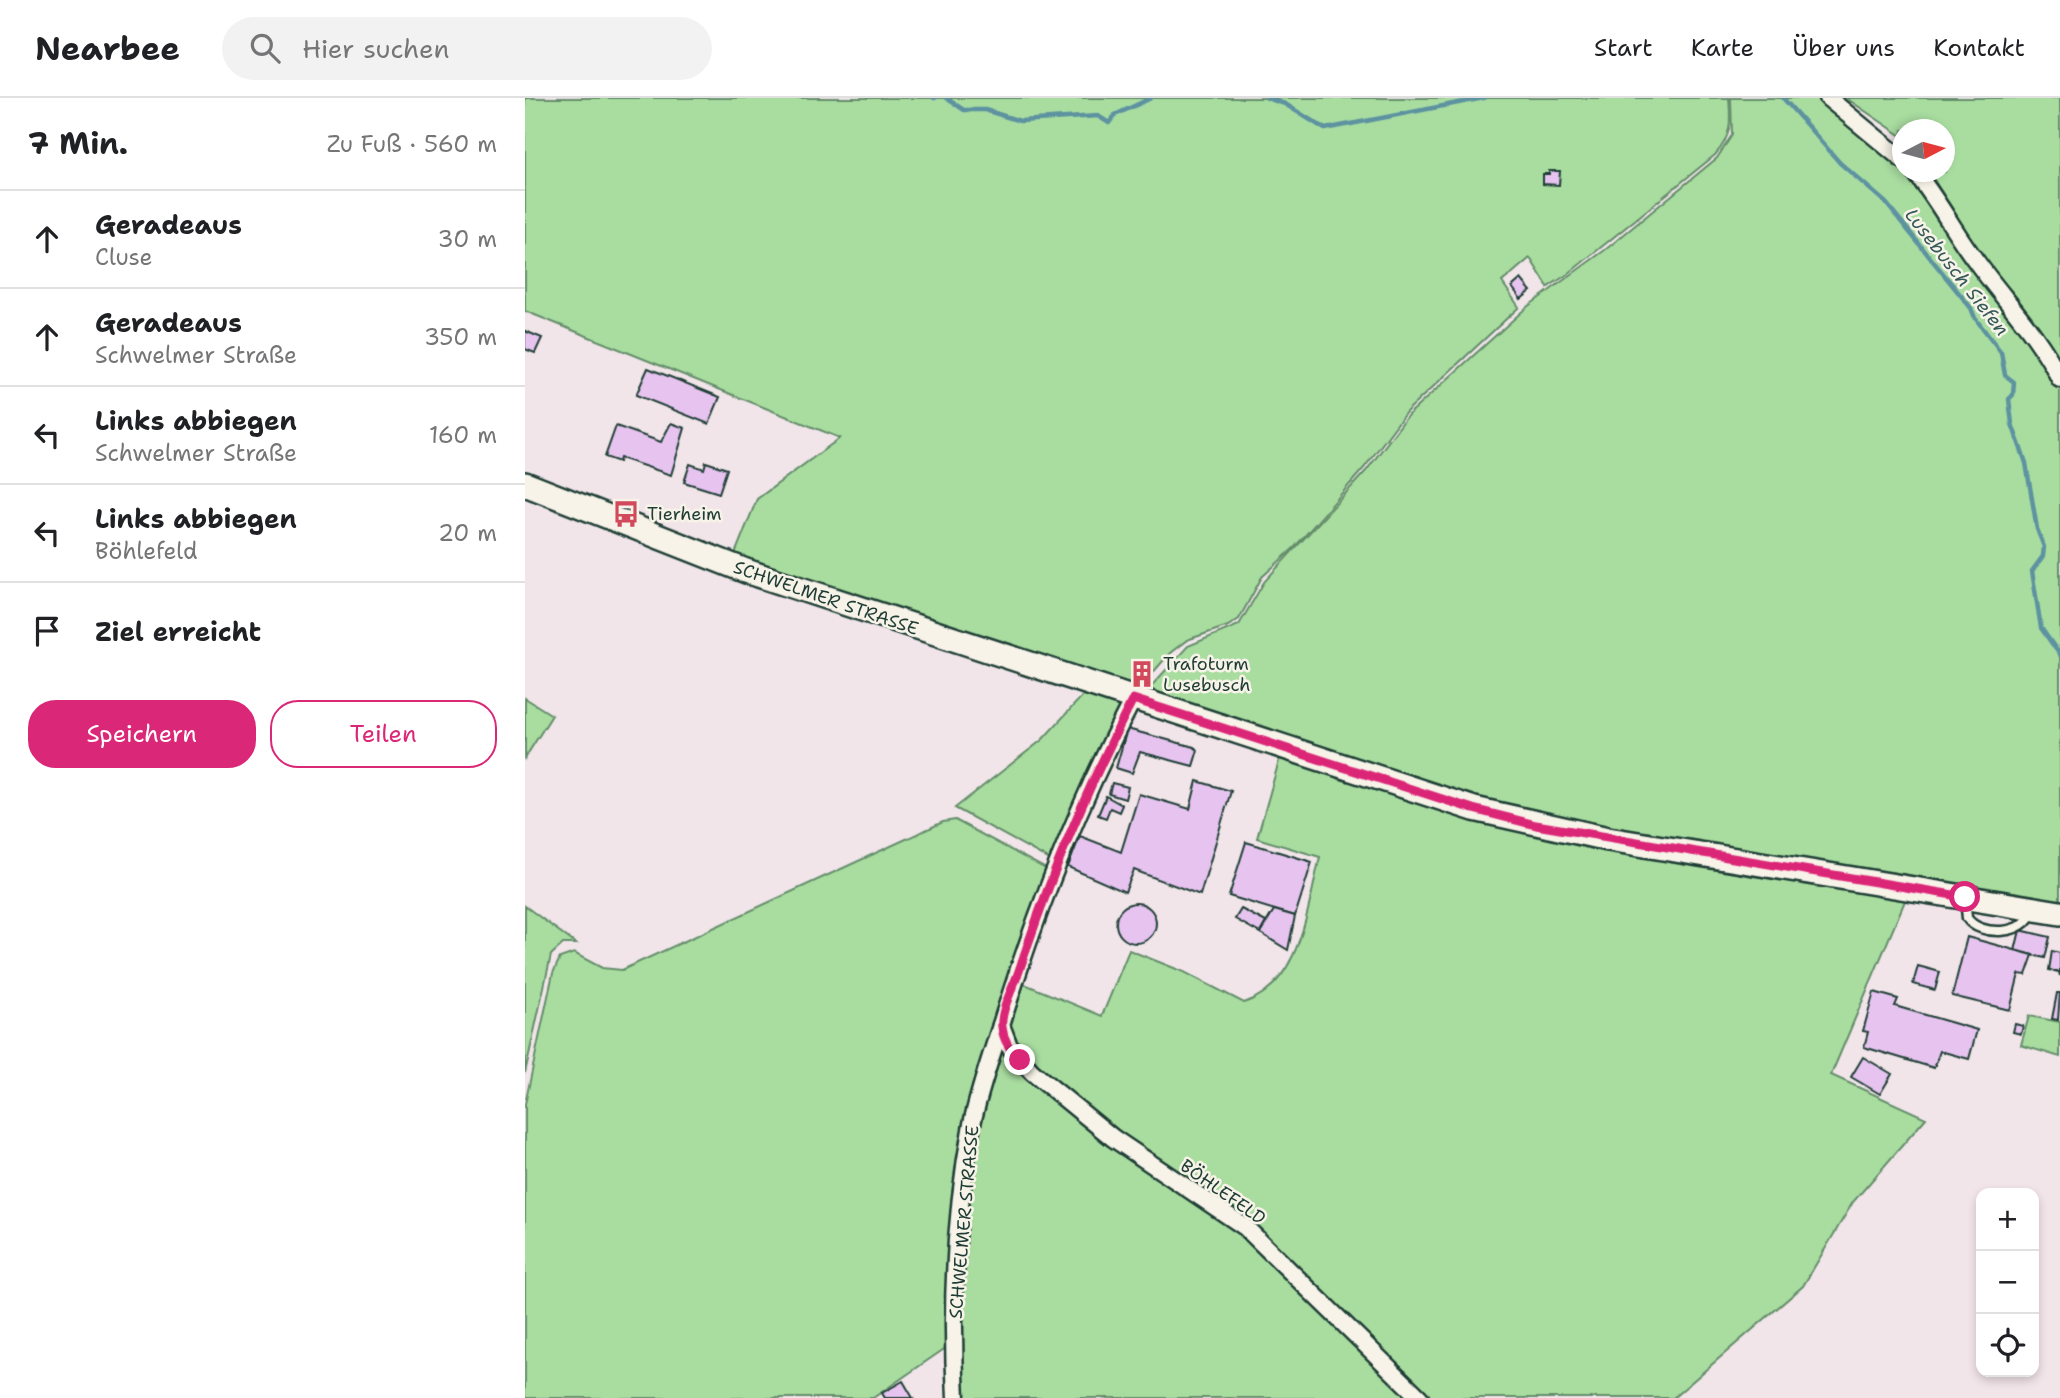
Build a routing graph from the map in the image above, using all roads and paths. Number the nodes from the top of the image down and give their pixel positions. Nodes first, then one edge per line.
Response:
1 (1828, 98) edge
2 (1892, 152) edge
3 (1923, 182) edge
4 (2060, 379) edge
5 (525, 484) edge
6 (1133, 699) junction
7 (2060, 913) edge
8 (1001, 1025) junction
9 (956, 1398) edge
10 (1420, 1398) edge

1 - 2 street
3 - 4 street
5 - 6 main road, SCHWELMER STRASSE
6 - 7 main road, SCHWELMER STRASSE
6 - 8 street, SCHWELMER STRASSE
8 - 9 street, SCHWELMER STRASSE
8 - 10 street, BÖHLEFELD

